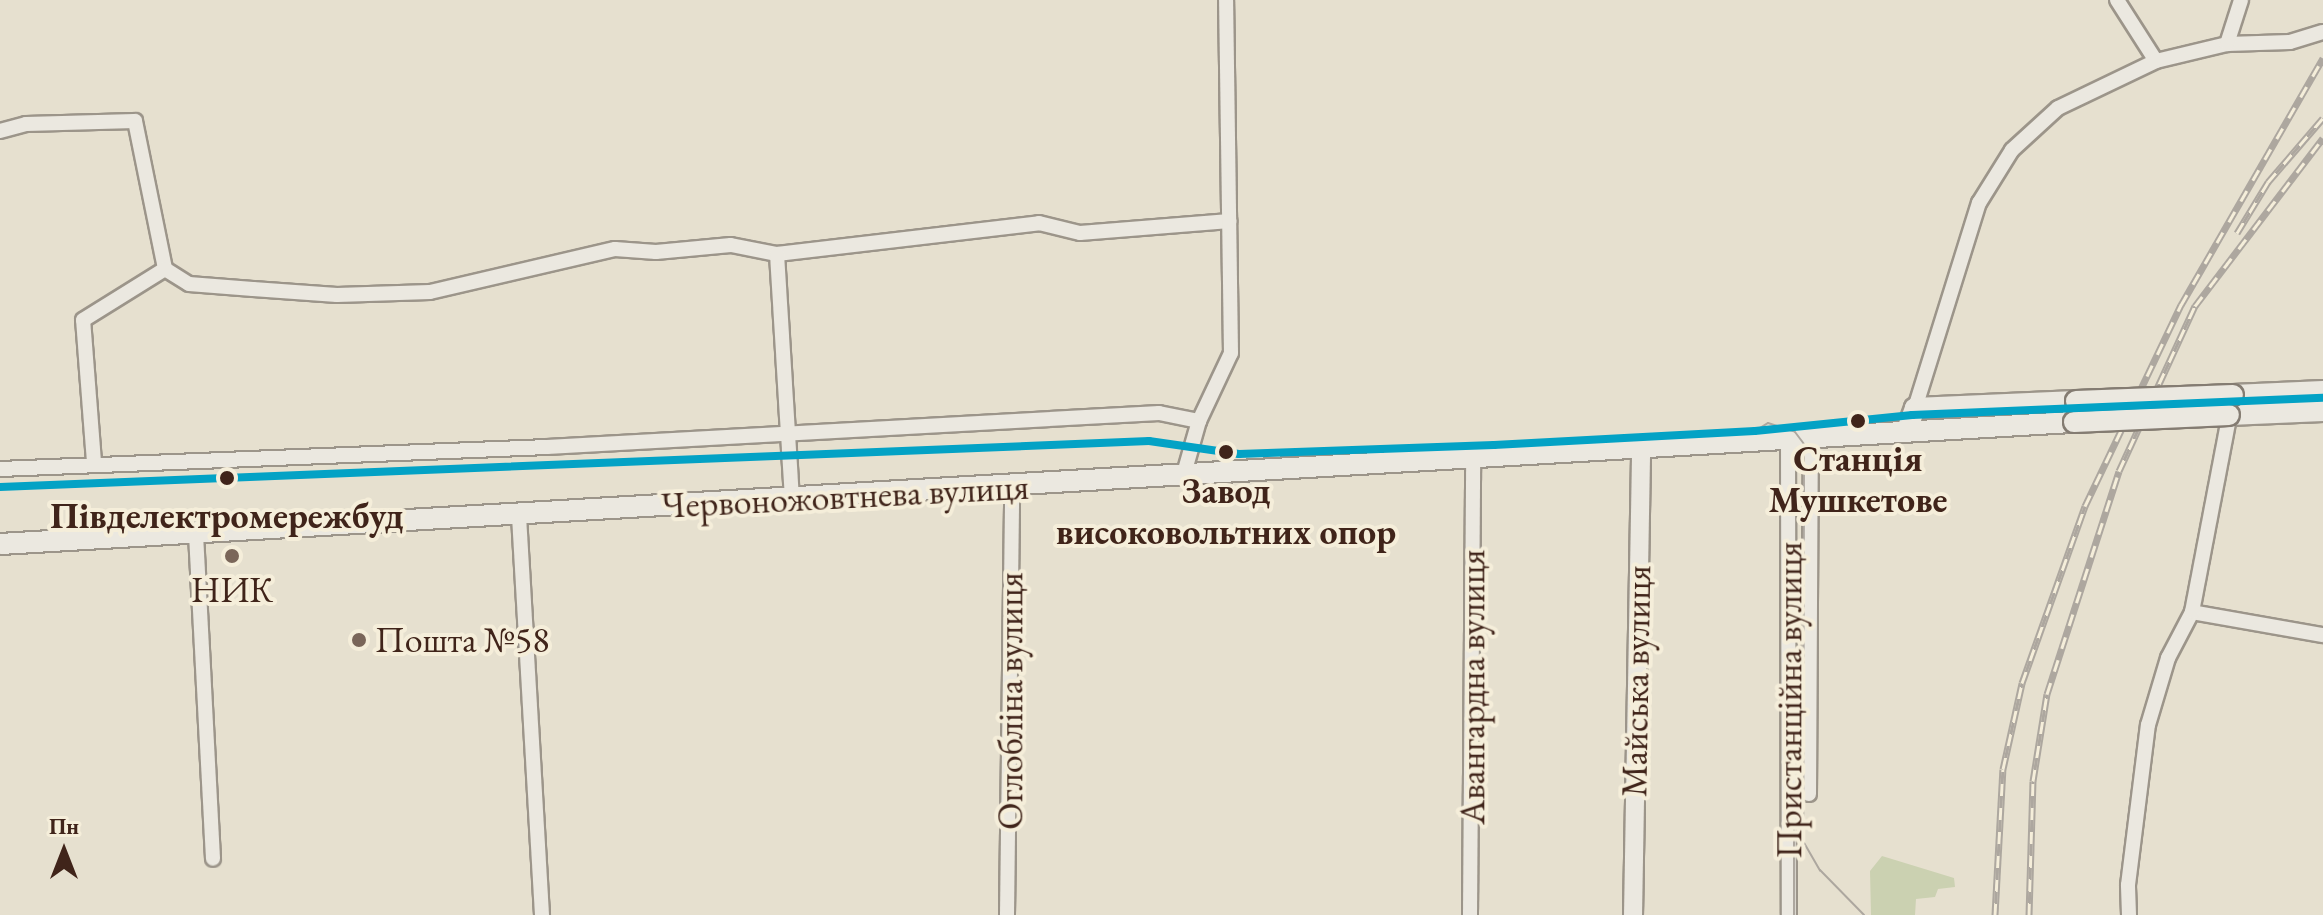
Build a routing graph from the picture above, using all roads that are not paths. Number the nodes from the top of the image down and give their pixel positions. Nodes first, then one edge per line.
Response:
1 (1226, 0) edge
2 (2117, 0) edge
3 (2241, 0) edge
4 (2323, 32) edge
5 (2227, 44) junction
6 (2156, 61) junction
7 (0, 131) edge
8 (1230, 221) junction
9 (777, 254) junction
10 (165, 269) junction
11 (2323, 391) edge
12 (2231, 405) junction
13 (1915, 408) junction
14 (2323, 411) edge
15 (1199, 421) junction
16 (1907, 430) junction
17 (786, 433) junction
18 (1811, 436) junction
19 (1788, 438) junction
20 (1641, 448) junction
21 (1473, 458) junction
22 (94, 462) junction
23 (0, 469) edge
24 (1183, 477) junction
25 (1012, 486) junction
26 (792, 499) junction
27 (519, 516) junction
28 (196, 534) junction
29 (0, 544) edge
30 (2192, 612) junction
31 (2323, 635) edge
32 (1809, 794) dead end
33 (213, 859) dead end
34 (542, 915) edge
35 (1007, 915) edge
36 (1470, 915) edge
37 (1633, 915) edge
38 (1789, 915) edge
39 (2129, 915) edge

1 - 8 street
2 - 6 street
3 - 5 street
4 - 5 street
5 - 6 street
6 - 13 street
7 - 10 street
8 - 9 street
8 - 15 street
9 - 10 street
9 - 17 street
10 - 22 street
11 - 12 main road
12 - 13 main road, bridge
12 - 14 main road
12 - 16 main road, Червоножовтнева вулиця, bridge
12 - 30 street
13 - 16 main road
15 - 17 street
15 - 24 street
16 - 18 main road, Червоножовтнева вулиця
17 - 22 street
17 - 26 street
18 - 19 main road, Червоножовтнева вулиця
18 - 32 street, Пристанційна вулиця
19 - 20 main road, Червоножовтнева вулиця
19 - 38 street, Пристанційна вулиця
20 - 21 main road, Червоножовтнева вулиця
20 - 37 street, Майська вулиця
21 - 24 main road, Червоножовтнева вулиця
21 - 36 street, Авангардна вулиця
22 - 23 street
24 - 25 main road, Червоножовтнева вулиця
25 - 26 main road, Червоножовтнева вулиця
25 - 35 street, Оглобліна вулиця
26 - 27 main road, Червоножовтнева вулиця
27 - 28 main road, Червоножовтнева вулиця
27 - 34 street
28 - 29 main road, Червоножовтнева вулиця
28 - 33 street
30 - 31 street
30 - 39 street

